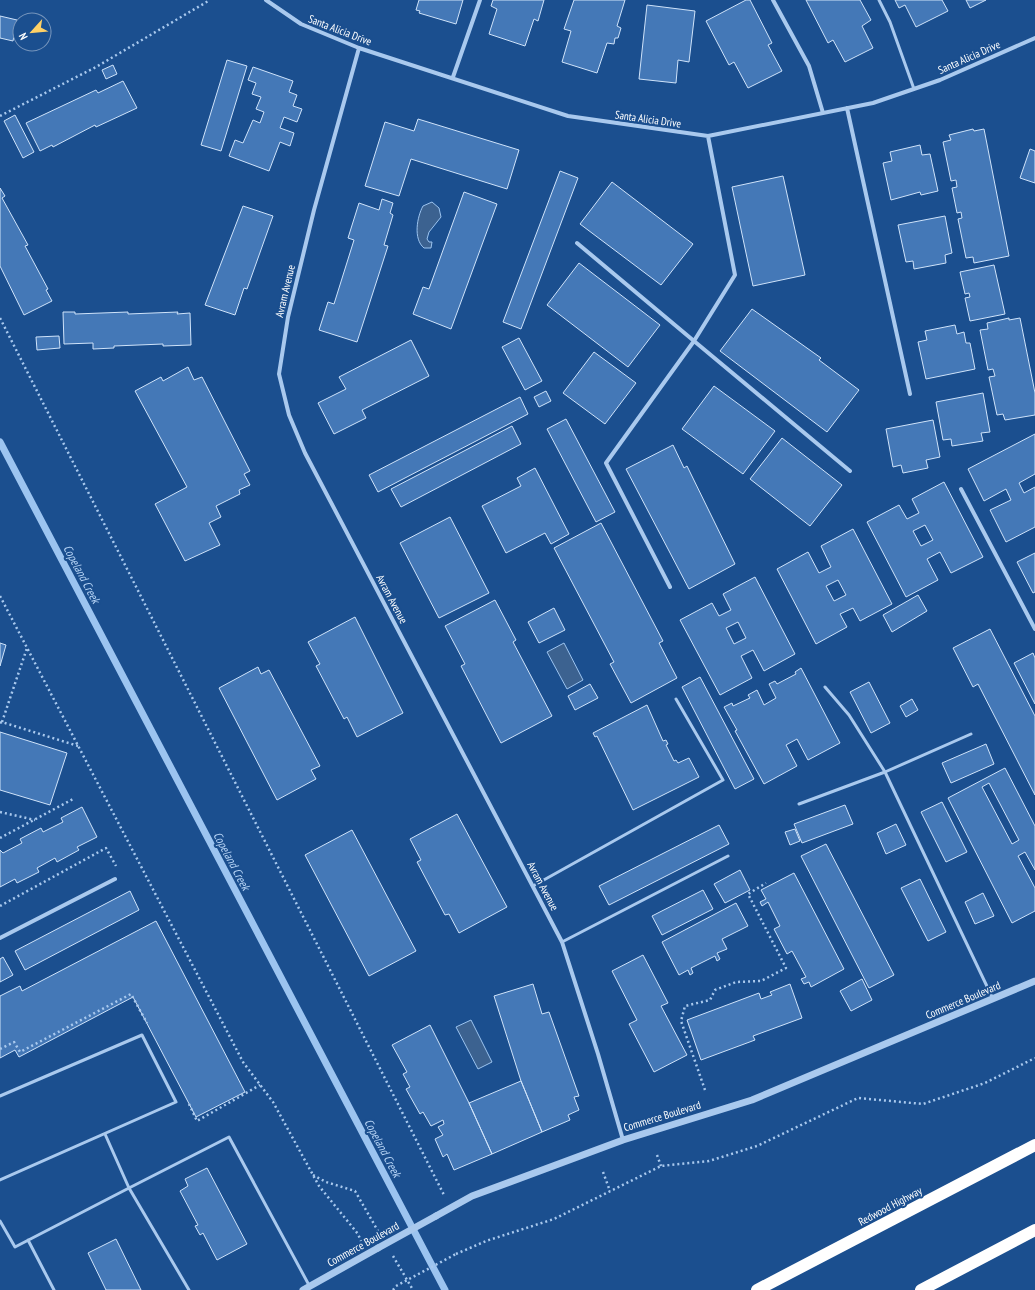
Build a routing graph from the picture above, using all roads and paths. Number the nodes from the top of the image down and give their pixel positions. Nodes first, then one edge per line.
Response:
1 (210, 0) edge
2 (266, 0) edge
3 (480, 0) edge
4 (774, 0) edge
5 (879, 0) edge
6 (1035, 38) edge
7 (359, 48) junction
8 (453, 77) junction
9 (914, 89) junction
10 (847, 108) junction
11 (822, 113) junction
12 (0, 116) edge
13 (708, 136) junction
14 (577, 243) dead end
15 (0, 318) edge
16 (694, 341) junction
17 (910, 394) dead end
18 (850, 471) dead end
19 (961, 489) dead end
20 (670, 587) dead end
21 (0, 596) edge
22 (1035, 629) edge
23 (27, 648) junction
24 (825, 686) dead end
25 (676, 699) dead end
26 (1, 722) edge
27 (971, 734) dead end
28 (78, 746) junction
29 (885, 772) junction
30 (75, 798) dead end
31 (799, 804) dead end
32 (0, 812) edge
33 (35, 820) junction
34 (0, 838) edge
35 (728, 856) dead end
36 (115, 879) joint
37 (766, 883) dead end
38 (533, 886) junction
39 (0, 906) edge
40 (0, 938) edge
41 (562, 942) junction
42 (1035, 981) edge
43 (992, 999) junction
44 (1035, 1058) edge
45 (705, 1090) dead end
46 (0, 1096) edge
47 (105, 1134) junction
48 (623, 1140) junction
49 (1035, 1144) edge
50 (657, 1155) dead end
51 (661, 1166) junction
52 (604, 1172) dead end
53 (313, 1175) junction
54 (0, 1180) edge
55 (129, 1188) junction
56 (610, 1190) junction
57 (450, 1208) junction
58 (0, 1221) edge
59 (1035, 1230) edge
60 (382, 1237) dead end
61 (28, 1240) junction
62 (390, 1250) dead end
63 (367, 1255) junction
64 (306, 1288) edge
65 (54, 1290) edge
66 (189, 1290) edge
67 (393, 1290) edge
68 (413, 1290) edge
69 (757, 1290) edge
70 (921, 1290) edge

1 - 12 path
2 - 7 street, Santa Alicia Drive
3 - 8 street
4 - 11 street
5 - 9 lane
6 - 9 street, Santa Alicia Drive
7 - 8 street, Santa Alicia Drive
7 - 38 street, Avram Avenue
8 - 13 street, Santa Alicia Drive
9 - 10 street, Santa Alicia Drive
10 - 11 street, Santa Alicia Drive
10 - 17 street
11 - 13 street, Santa Alicia Drive
13 - 16 street
14 - 16 street
15 - 57 path
16 - 18 street
16 - 20 street
19 - 22 street
21 - 23 path
23 - 26 path
23 - 28 path
24 - 29 lane
25 - 38 lane
26 - 28 path
27 - 29 lane
28 - 53 path
29 - 31 lane
29 - 43 lane
30 - 33 path
32 - 33 path
33 - 34 path
35 - 41 lane
36 - 39 path
36 - 40 street
37 - 45 path
38 - 41 street, Avram Avenue
41 - 48 street, Avram Avenue
42 - 43 street, Commerce Boulevard
43 - 48 street, Commerce Boulevard
44 - 51 path
46 - 47 lane
47 - 54 lane
47 - 55 lane
48 - 57 street, Commerce Boulevard
49 - 69 highway, Redwood Highway
50 - 51 path
51 - 56 path
52 - 56 path
53 - 60 path
53 - 63 path
55 - 61 lane
55 - 64 lane
55 - 66 lane
56 - 67 path, bridge
57 - 63 street, Commerce Boulevard, bridge
58 - 61 lane
59 - 70 highway
61 - 65 lane
62 - 68 path
63 - 64 street, Commerce Boulevard

